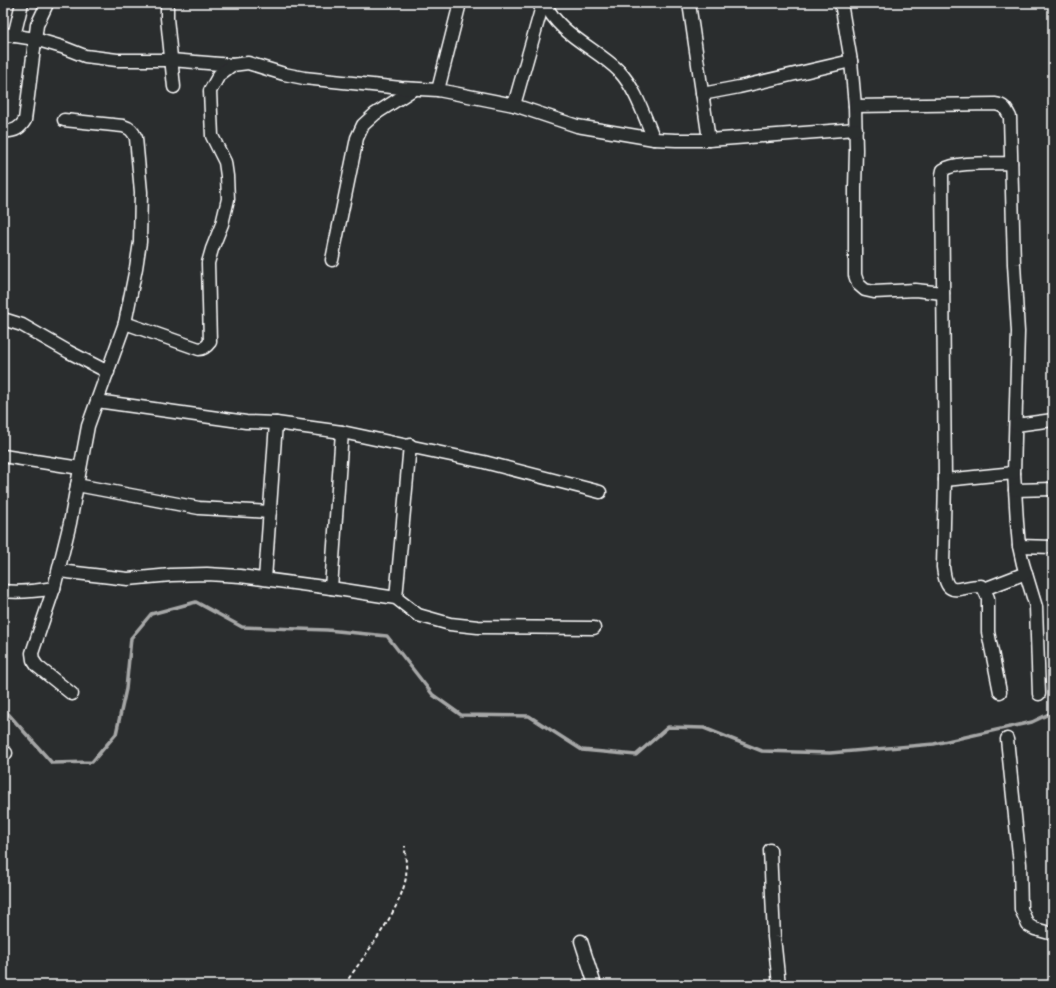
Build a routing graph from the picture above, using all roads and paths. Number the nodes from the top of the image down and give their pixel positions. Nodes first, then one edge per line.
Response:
1 (22, 3) edge
2 (46, 3) edge
3 (167, 3) edge
4 (460, 3) edge
5 (544, 3) edge
6 (689, 3) edge
7 (841, 3) edge
8 (9, 35) edge
9 (35, 39) junction
10 (171, 60) junction
11 (851, 62) junction
12 (232, 66) junction
13 (174, 87) dead end
14 (414, 89) junction
15 (438, 90) junction
16 (702, 94) junction
17 (514, 105) junction
18 (855, 106) junction
19 (64, 120) dead end
20 (856, 129) junction
21 (3, 131) edge
22 (654, 139) junction
23 (709, 140) junction
24 (1011, 163) junction
25 (332, 260) dead end
26 (943, 293) junction
27 (3, 319) edge
28 (125, 323) junction
29 (108, 372) junction
30 (97, 401) junction
31 (1053, 420) edge
32 (276, 423) junction
33 (1016, 425) junction
34 (342, 432) junction
35 (410, 445) junction
36 (3, 456) edge
37 (80, 468) junction
38 (1014, 474) junction
39 (945, 480) junction
40 (76, 485) junction
41 (1053, 489) edge
42 (1015, 490) junction
43 (600, 492) dead end
44 (270, 512) junction
45 (1019, 546) junction
46 (1053, 547) edge
47 (59, 571) junction
48 (1026, 573) junction
49 (265, 579) junction
50 (54, 588) junction
51 (331, 588) junction
52 (984, 589) junction
53 (3, 591) edge
54 (396, 598) junction
55 (594, 628) dead end
56 (1000, 692) dead end
57 (72, 694) dead end
58 (1039, 694) dead end
59 (1007, 739) dead end
60 (405, 846) dead end
61 (770, 850) dead end
62 (1053, 934) edge
63 (581, 941) dead end
64 (346, 985) edge
65 (595, 985) edge
66 (780, 985) edge

1 - 8 street
2 - 9 street
3 - 10 street
4 - 15 street
5 - 17 street
5 - 22 street
6 - 16 street
7 - 11 street
8 - 9 street
9 - 10 street
9 - 21 street
10 - 12 street
10 - 13 street
11 - 16 street
11 - 18 street
12 - 14 street
12 - 28 street
14 - 15 street
14 - 25 street
15 - 17 street
16 - 23 street
17 - 22 street
18 - 20 street
18 - 24 street
19 - 28 street
20 - 23 street
20 - 26 street
22 - 23 street
24 - 26 street
24 - 33 street
26 - 39 street
27 - 29 street
28 - 29 street
29 - 30 street
30 - 32 street
30 - 37 street
31 - 33 street
32 - 34 street
32 - 44 street
33 - 38 street
34 - 35 street
34 - 51 street
35 - 43 street
35 - 54 street
36 - 37 street
37 - 40 street
38 - 39 street
38 - 42 street
39 - 52 street
40 - 44 street
40 - 47 street
41 - 42 street
42 - 45 street
44 - 49 street
45 - 46 street
45 - 48 street
47 - 49 street
47 - 50 street
48 - 52 street
48 - 58 street
49 - 51 street
50 - 53 street
50 - 57 street
51 - 54 street
52 - 56 street
54 - 55 street
59 - 62 street
60 - 64 path
61 - 66 street
63 - 65 street

